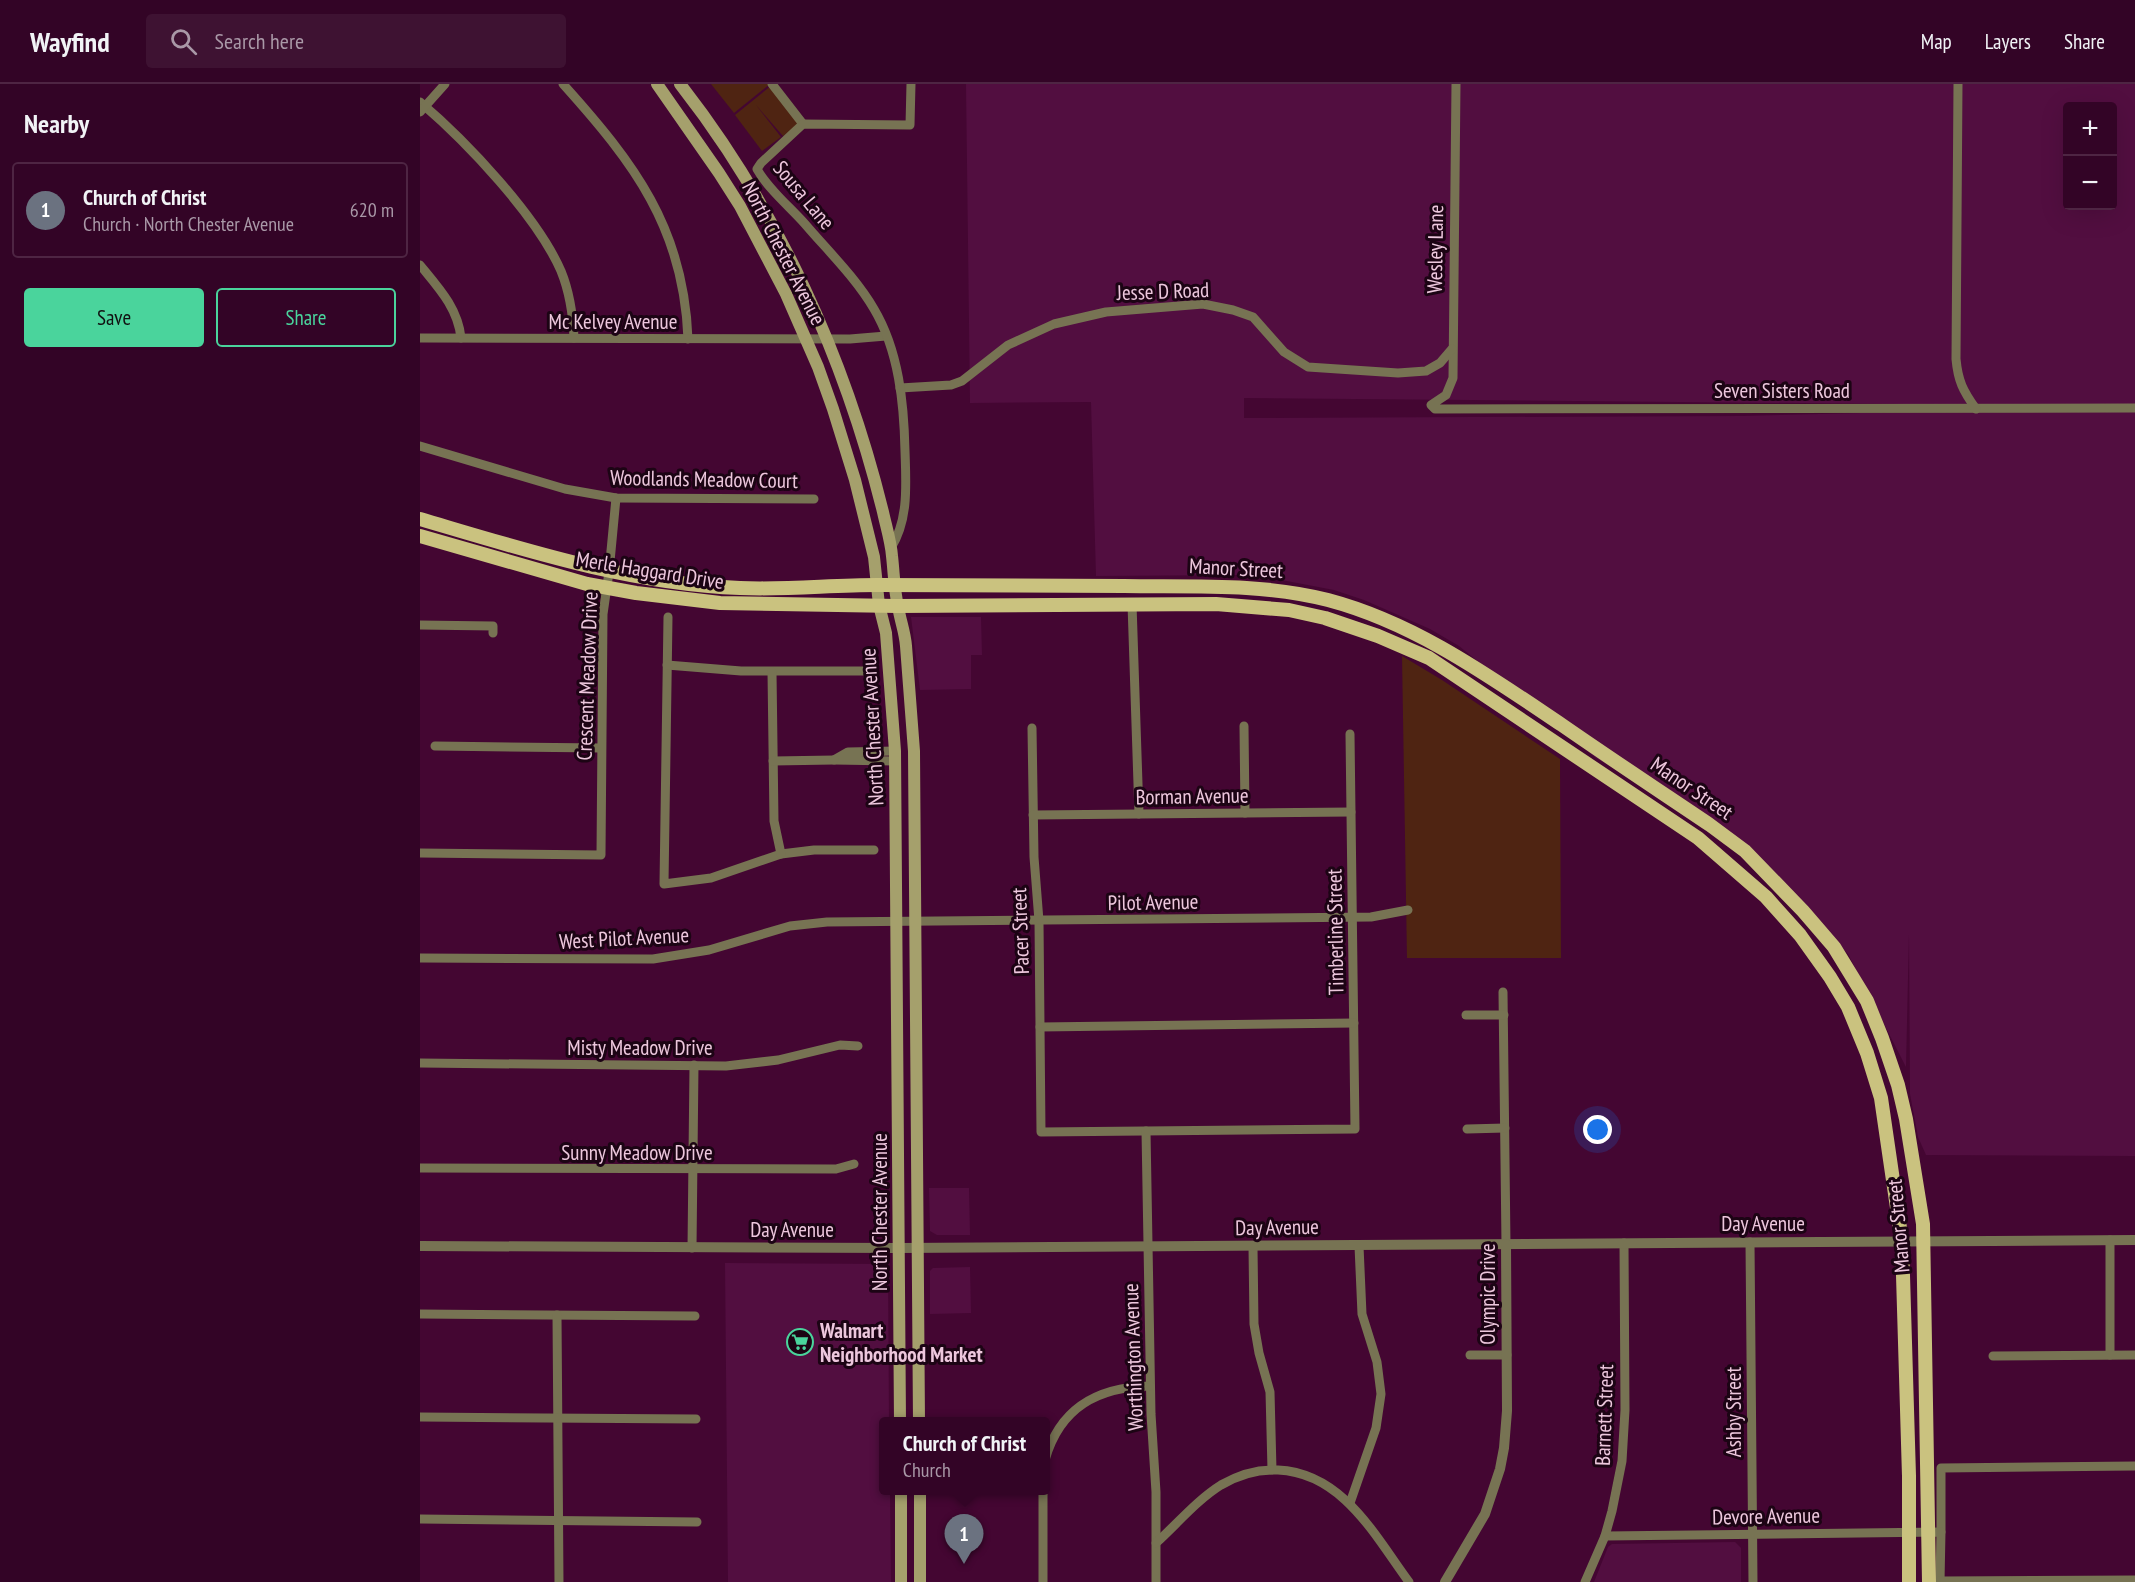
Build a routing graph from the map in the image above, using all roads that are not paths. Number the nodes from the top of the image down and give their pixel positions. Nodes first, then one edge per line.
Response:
1 (445, 84) edge
2 (563, 84) edge
3 (657, 84) edge
4 (680, 84) edge
5 (772, 84) edge
6 (911, 84) edge
7 (1456, 84) edge
8 (1958, 84) edge
9 (422, 106) edge
10 (803, 124) junction
11 (420, 265) edge
12 (886, 336) junction
13 (420, 338) edge
14 (461, 338) junction
15 (574, 338) junction
16 (806, 338) junction
17 (688, 339) junction
18 (826, 339) junction
19 (1452, 349) junction
20 (900, 387) junction
21 (1431, 405) joint
22 (2135, 408) edge
23 (1976, 409) junction
24 (420, 446) edge
25 (616, 498) junction
26 (814, 499) dead end
27 (420, 519) edge
28 (420, 536) edge
29 (891, 549) junction
30 (609, 572) junction
31 (876, 585) junction
32 (895, 585) junction
33 (607, 588) junction
34 (1132, 604) junction
35 (879, 605) junction
36 (897, 606) junction
37 (668, 617) dead end
38 (420, 625) edge
39 (493, 633) dead end
40 (667, 665) junction
41 (863, 671) dead end
42 (772, 672) junction
43 (1244, 726) dead end
44 (1032, 728) dead end
45 (1350, 734) dead end
46 (435, 746) dead end
47 (601, 747) junction
48 (895, 756) junction
49 (773, 761) junction
50 (1351, 812) junction
51 (1245, 813) junction
52 (1139, 814) junction
53 (1034, 815) junction
54 (874, 850) dead end
55 (420, 853) edge
56 (781, 854) junction
57 (1408, 910) dead end
58 (1352, 918) junction
59 (897, 921) junction
60 (915, 921) junction
61 (1039, 921) junction
62 (420, 958) edge
63 (1503, 992) dead end
64 (1466, 1015) dead end
65 (1504, 1015) junction
66 (1354, 1023) junction
67 (1040, 1027) junction
68 (858, 1046) dead end
69 (420, 1063) edge
70 (694, 1065) junction
71 (1505, 1128) junction
72 (1467, 1129) dead end
73 (1146, 1131) junction
74 (854, 1164) dead end
75 (420, 1168) edge
76 (693, 1170) junction
77 (2110, 1240) junction
78 (2135, 1240) edge
79 (1750, 1242) junction
80 (1902, 1242) junction
81 (1923, 1242) junction
82 (1506, 1244) junction
83 (1624, 1244) junction
84 (420, 1246) edge
85 (1359, 1246) junction
86 (1253, 1247) junction
87 (692, 1248) junction
88 (899, 1248) junction
89 (918, 1248) junction
90 (1148, 1248) junction
91 (420, 1314) edge
92 (557, 1315) junction
93 (695, 1316) dead end
94 (1470, 1355) dead end
95 (1507, 1355) junction
96 (2110, 1355) junction
97 (2135, 1355) edge
98 (1993, 1356) dead end
99 (1150, 1386) junction
100 (420, 1417) edge
101 (900, 1417) edge
102 (919, 1417) edge
103 (558, 1418) junction
104 (696, 1419) dead end
105 (1050, 1447) edge
106 (2135, 1466) edge
107 (1272, 1470) junction
108 (901, 1495) edge
109 (902, 1495) edge
110 (920, 1495) edge
111 (1043, 1495) edge
112 (1350, 1503) junction
113 (420, 1519) edge
114 (559, 1521) junction
115 (697, 1522) dead end
116 (1909, 1532) junction
117 (1935, 1532) junction
118 (920, 1533) junction
119 (1752, 1534) junction
120 (1605, 1536) junction
121 (1156, 1543) junction
122 (2135, 1580) edge
123 (559, 1582) edge
124 (902, 1582) edge
125 (920, 1582) edge
126 (1043, 1582) edge
127 (1156, 1582) edge
128 (1409, 1582) edge
129 (1445, 1582) edge
130 (1585, 1582) edge
131 (1753, 1582) edge
132 (1909, 1582) edge
133 (1937, 1582) edge

1 - 9 street
2 - 17 street
3 - 16 main road, North Chester Avenue
4 - 18 main road, North Chester Avenue
5 - 10 street
6 - 10 street
7 - 19 street, Wesley Lane
8 - 23 street
9 - 15 street
10 - 12 street, Sousa Lane
11 - 14 street
12 - 18 street
12 - 20 street
13 - 14 street, Mc Kelvey Avenue
14 - 15 street, Mc Kelvey Avenue
15 - 17 street, Mc Kelvey Avenue
16 - 17 street, Mc Kelvey Avenue
16 - 18 street
16 - 31 main road, North Chester Avenue
18 - 29 main road, North Chester Avenue
19 - 20 street, Jesse D Road
19 - 21 street, Wesley Lane
20 - 29 street
21 - 23 street, Seven Sisters Road
22 - 23 street, Seven Sisters Road
24 - 25 street, Woodlands Meadow Court
25 - 26 street, Woodlands Meadow Court
25 - 30 street, Crescent Meadow Drive
27 - 30 main road, Merle Haggard Drive
28 - 33 main road, Merle Haggard Drive
29 - 32 main road, North Chester Avenue
30 - 31 main road, Merle Haggard Drive
30 - 33 street, Crescent Meadow Drive
31 - 32 main road, Manor Street
31 - 35 main road, North Chester Avenue
32 - 36 main road, North Chester Avenue
32 - 81 main road, Manor Street
33 - 35 main road, Merle Haggard Drive
33 - 47 street, Crescent Meadow Drive
34 - 36 main road, Manor Street
34 - 52 street
34 - 80 main road, Manor Street
35 - 36 main road, Manor Street
35 - 48 main road, North Chester Avenue
36 - 60 main road, North Chester Avenue
37 - 40 street
38 - 39 street
40 - 42 street
40 - 56 street
41 - 42 street
42 - 49 street
43 - 51 street
44 - 53 street, Pacer Street
45 - 50 street, Timberline Street
46 - 47 street
47 - 55 street, Crescent Meadow Drive
48 - 49 street
48 - 59 main road, North Chester Avenue
49 - 56 street
50 - 51 street, Borman Avenue
50 - 58 street, Timberline Street
51 - 52 street, Borman Avenue
52 - 53 street, Borman Avenue
53 - 61 street, Pacer Street
54 - 56 street
57 - 58 street, Pilot Avenue
58 - 61 street, Pilot Avenue
58 - 66 street, Timberline Street
59 - 60 street, Pilot Avenue
59 - 62 street, West Pilot Avenue
59 - 88 main road, North Chester Avenue
60 - 61 street, Pilot Avenue
60 - 89 main road, North Chester Avenue
61 - 67 street, Pacer Street
63 - 65 street, Olympic Drive
64 - 65 street
65 - 71 street, Olympic Drive
66 - 67 street
66 - 73 street, Timberline Street
67 - 73 street, Pacer Street
68 - 70 street, Misty Meadow Drive
69 - 70 street, Misty Meadow Drive
70 - 76 street
71 - 72 street
71 - 82 street, Olympic Drive
73 - 90 street, Worthington Avenue
74 - 76 street, Sunny Meadow Drive
75 - 76 street, Sunny Meadow Drive
76 - 87 street
77 - 78 street, Day Avenue
77 - 81 street, Day Avenue
77 - 96 street
79 - 80 street, Day Avenue
79 - 83 street, Day Avenue
79 - 119 street, Ashby Street
80 - 81 street, Day Avenue
80 - 116 main road, Manor Street
81 - 117 main road, Manor Street
82 - 83 street, Day Avenue
82 - 85 street, Day Avenue
82 - 95 street, Olympic Drive
83 - 120 street, Barnett Street
84 - 87 street, Day Avenue
85 - 86 street, Day Avenue
85 - 112 street
86 - 90 street, Day Avenue
86 - 107 street
87 - 88 street, Day Avenue
88 - 89 street, Day Avenue
88 - 101 main road, North Chester Avenue
89 - 90 street, Day Avenue
89 - 102 main road, North Chester Avenue
90 - 99 street, Worthington Avenue
91 - 92 street
92 - 93 street
92 - 103 street
94 - 95 street
95 - 129 street, Olympic Drive
96 - 97 street
96 - 98 street
99 - 105 street
99 - 121 street, Worthington Avenue
100 - 103 street
103 - 104 street
103 - 114 street
106 - 117 street
107 - 112 street
107 - 121 street
108 - 124 main road
109 - 118 main road
110 - 118 main road
111 - 126 street
112 - 128 street
113 - 114 street
114 - 115 street
114 - 123 street
116 - 117 street, Devore Avenue
116 - 119 street, Devore Avenue
116 - 132 main road, Manor Street
117 - 133 main road, Manor Street
118 - 125 main road
119 - 120 street, Devore Avenue
119 - 131 street, Ashby Street
120 - 130 street, Barnett Street
121 - 127 street, Worthington Avenue
122 - 133 street

